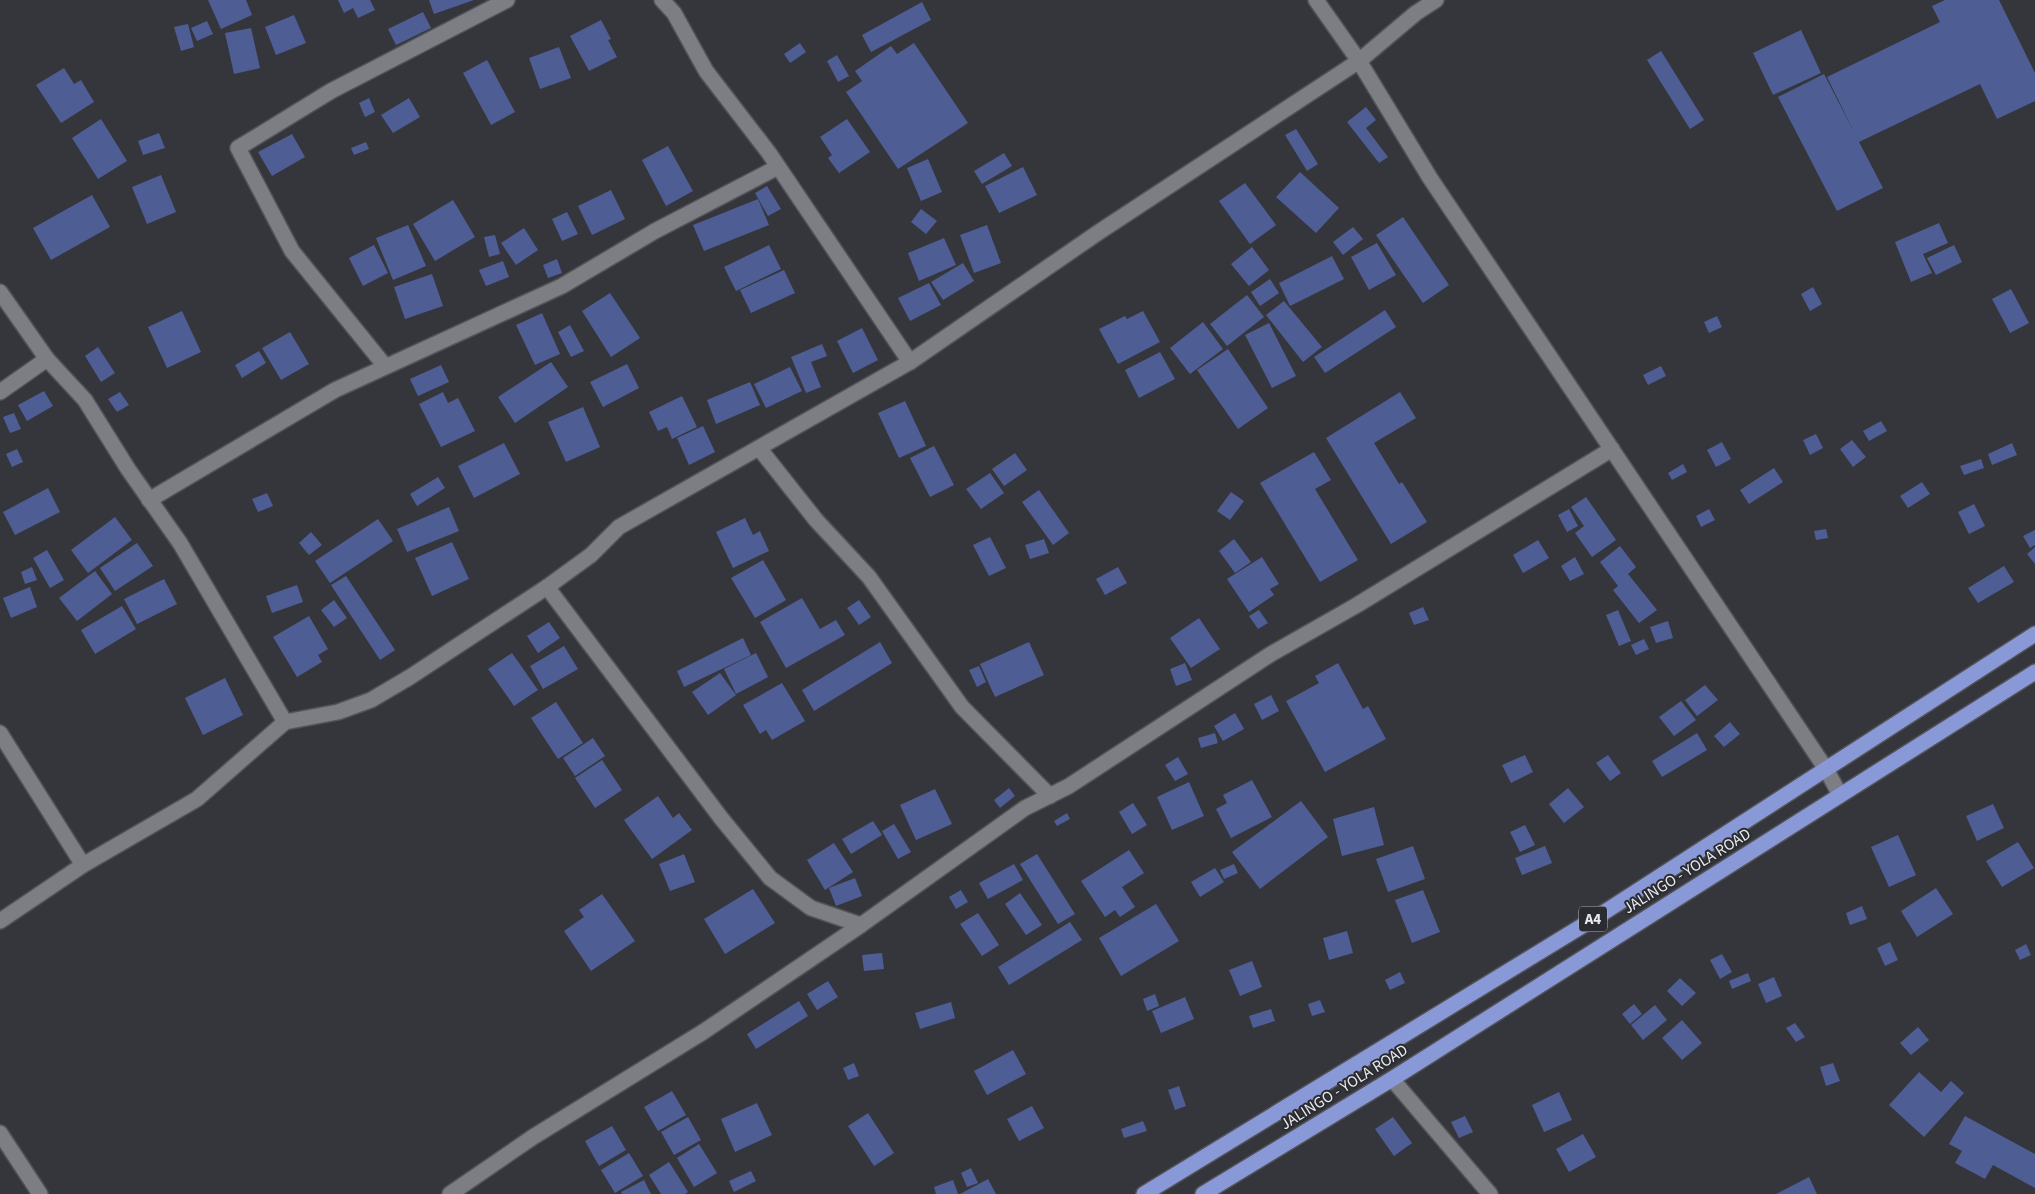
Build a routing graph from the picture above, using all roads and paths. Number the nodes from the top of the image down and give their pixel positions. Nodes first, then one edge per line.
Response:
1 (507, 0) edge
2 (662, 0) edge
3 (1316, 0) edge
4 (1436, 0) edge
5 (1359, 61) junction
6 (778, 167) junction
7 (0, 292) edge
8 (47, 358) junction
9 (910, 362) junction
10 (385, 366) junction
11 (0, 392) edge
12 (759, 448) junction
13 (1612, 449) junction
14 (149, 500) junction
15 (547, 587) junction
16 (2035, 634) edge
17 (2035, 672) edge
18 (285, 722) junction
19 (0, 733) edge
20 (1826, 769) junction
21 (1840, 795) junction
22 (1050, 796) junction
23 (82, 865) junction
24 (0, 921) edge
25 (861, 925) junction
26 (1392, 1079) junction
27 (0, 1133) edge
28 (40, 1194) edge
29 (450, 1194) edge
30 (1144, 1194) edge
31 (1204, 1194) edge
32 (1490, 1194) edge

1 - 10 street
2 - 6 street
3 - 5 street
4 - 5 street
5 - 9 street
5 - 13 street
6 - 9 street
6 - 10 street
7 - 8 street
8 - 11 street
8 - 14 street
9 - 12 street
10 - 14 street
12 - 15 street
12 - 22 street
13 - 20 street
13 - 22 street
14 - 18 street
15 - 18 street
15 - 25 street
16 - 20 highway, A4
17 - 21 highway, JALINGO - YOLA ROAD / A4
18 - 23 street
19 - 23 street
20 - 21 street
20 - 30 highway, A4
21 - 26 highway, JALINGO - YOLA ROAD / A4
22 - 25 street
23 - 24 street
25 - 29 street
26 - 31 highway, JALINGO - YOLA ROAD / A4
26 - 32 street
27 - 28 street

